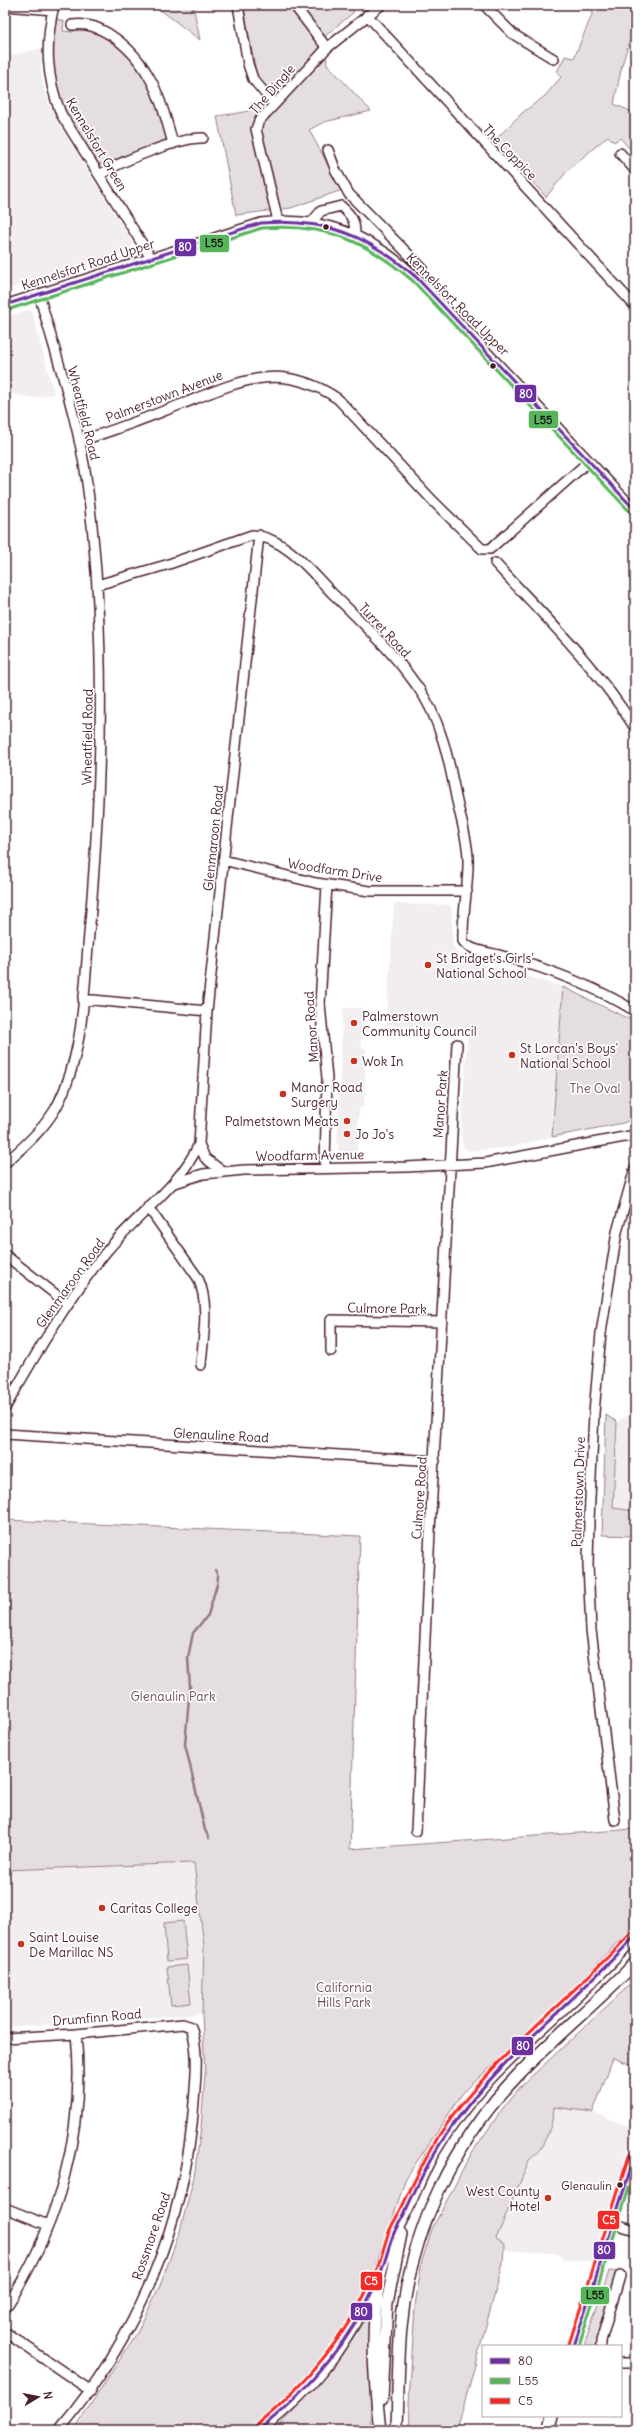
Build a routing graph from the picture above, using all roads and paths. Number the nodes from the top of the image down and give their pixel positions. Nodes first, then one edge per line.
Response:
1 (238, 5) edge
2 (294, 5) edge
3 (380, 5) edge
4 (484, 5) edge
5 (5, 6) edge
6 (53, 8) edge
7 (368, 14) junction
8 (72, 25) dead end
9 (327, 48) junction
10 (554, 59) dead end
11 (274, 104) junction
12 (203, 138) dead end
13 (173, 144) junction
14 (328, 150) dead end
15 (620, 154) dead end
16 (635, 170) edge
17 (100, 175) junction
18 (349, 194) junction
19 (341, 206) junction
20 (278, 221) junction
21 (312, 222) junction
22 (355, 234) junction
23 (151, 258) junction
24 (422, 268) dead end
25 (39, 294) junction
26 (5, 305) edge
27 (635, 306) edge
28 (79, 441) junction
29 (588, 461) junction
30 (635, 510) edge
31 (259, 536) junction
32 (495, 563) dead end
33 (97, 585) junction
34 (635, 728) edge
35 (223, 860) junction
36 (327, 885) junction
37 (467, 891) junction
38 (83, 999) junction
39 (207, 1011) junction
40 (635, 1011) edge
41 (457, 1044) dead end
42 (635, 1135) edge
43 (199, 1144) junction
44 (5, 1162) edge
45 (449, 1166) junction
46 (325, 1167) junction
47 (635, 1168) edge
48 (222, 1172) junction
49 (173, 1184) junction
50 (148, 1207) junction
51 (5, 1255) edge
52 (68, 1304) junction
53 (442, 1322) junction
54 (331, 1351) dead end
55 (201, 1365) dead end
56 (5, 1408) edge
57 (5, 1434) edge
58 (435, 1461) junction
59 (615, 1820) dead end
60 (416, 1831) dead end
61 (635, 1936) edge
62 (635, 1963) edge
63 (190, 2027) joint
64 (76, 2034) junction
65 (5, 2038) edge
66 (635, 2155) edge
67 (5, 2208) edge
68 (407, 2209) junction
69 (612, 2223) junction
70 (48, 2225) junction
71 (635, 2230) edge
72 (382, 2270) junction
73 (620, 2276) dead end
74 (5, 2309) edge
75 (5, 2332) edge
76 (574, 2345) edge
77 (601, 2345) edge
78 (622, 2363) edge
79 (635, 2363) edge
80 (91, 2391) junction
81 (553, 2417) edge
82 (59, 2430) edge
83 (259, 2430) edge
84 (380, 2430) edge
85 (397, 2430) edge
86 (549, 2430) edge

1 - 11 street
2 - 9 street
3 - 7 street, The Dingle
4 - 10 street
5 - 6 street, Kennelsfort Green
6 - 17 street, Kennelsfort Green
7 - 9 street, The Dingle
7 - 27 street, The Coppice
8 - 13 street
9 - 11 street, The Dingle
11 - 20 street, The Dingle
12 - 13 street
13 - 17 street
14 - 18 street
15 - 16 street
17 - 23 street, Kennelsfort Green
18 - 19 street
18 - 24 street
19 - 21 street
19 - 22 street
20 - 21 street, Kennelsfort Road Upper
20 - 23 street, Kennelsfort Road Upper
21 - 22 street, Kennelsfort Road Upper
22 - 29 street, Kennelsfort Road Upper
23 - 25 street, Kennelsfort Road Upper
25 - 26 street, Kennelsfort Road Upper
25 - 28 street, Wheatfield Road
28 - 29 street, Palmerstown Avenue
28 - 33 street, Wheatfield Road
29 - 30 street, Kennelsfort Road Upper
31 - 33 street
31 - 35 street, Glenmaroon Road
31 - 37 street, Turret Road
32 - 34 street
33 - 38 street, Wheatfield Road
35 - 36 street, Woodfarm Drive
35 - 39 street, Glenmaroon Road
36 - 37 street, Woodfarm Drive
36 - 46 street, Manor Road
37 - 40 street, Turret Road
38 - 39 street
38 - 44 street, Wheatfield Road
39 - 43 street, Glenmaroon Road
41 - 45 street, Manor Park
42 - 45 street
43 - 48 street
43 - 49 street, Glenmaroon Road
45 - 46 street, Woodfarm Avenue
45 - 53 street, Culmore Road
46 - 48 street, Woodfarm Avenue
47 - 59 street, Palmerstown Drive
48 - 49 street, Woodfarm Avenue
49 - 50 street, Glenmaroon Road
50 - 52 street, Glenmaroon Road
50 - 55 street
51 - 52 street
52 - 56 street, Glenmaroon Road
53 - 54 street, Culmore Park
53 - 58 street, Culmore Road
57 - 58 street, Glenauline Road
58 - 60 street, Culmore Road
61 - 68 main road
62 - 85 main road
63 - 64 street, Drumfinn Road
63 - 80 street, Rossmore Road
64 - 65 street, Drumfinn Road
64 - 70 street
66 - 69 main road
67 - 70 street
68 - 72 main road
68 - 84 main road
69 - 71 street
69 - 76 main road
70 - 74 street
72 - 83 main road
72 - 84 main road
73 - 77 street
75 - 80 street
78 - 79 street
80 - 82 street, Rossmore Road
81 - 86 main road

